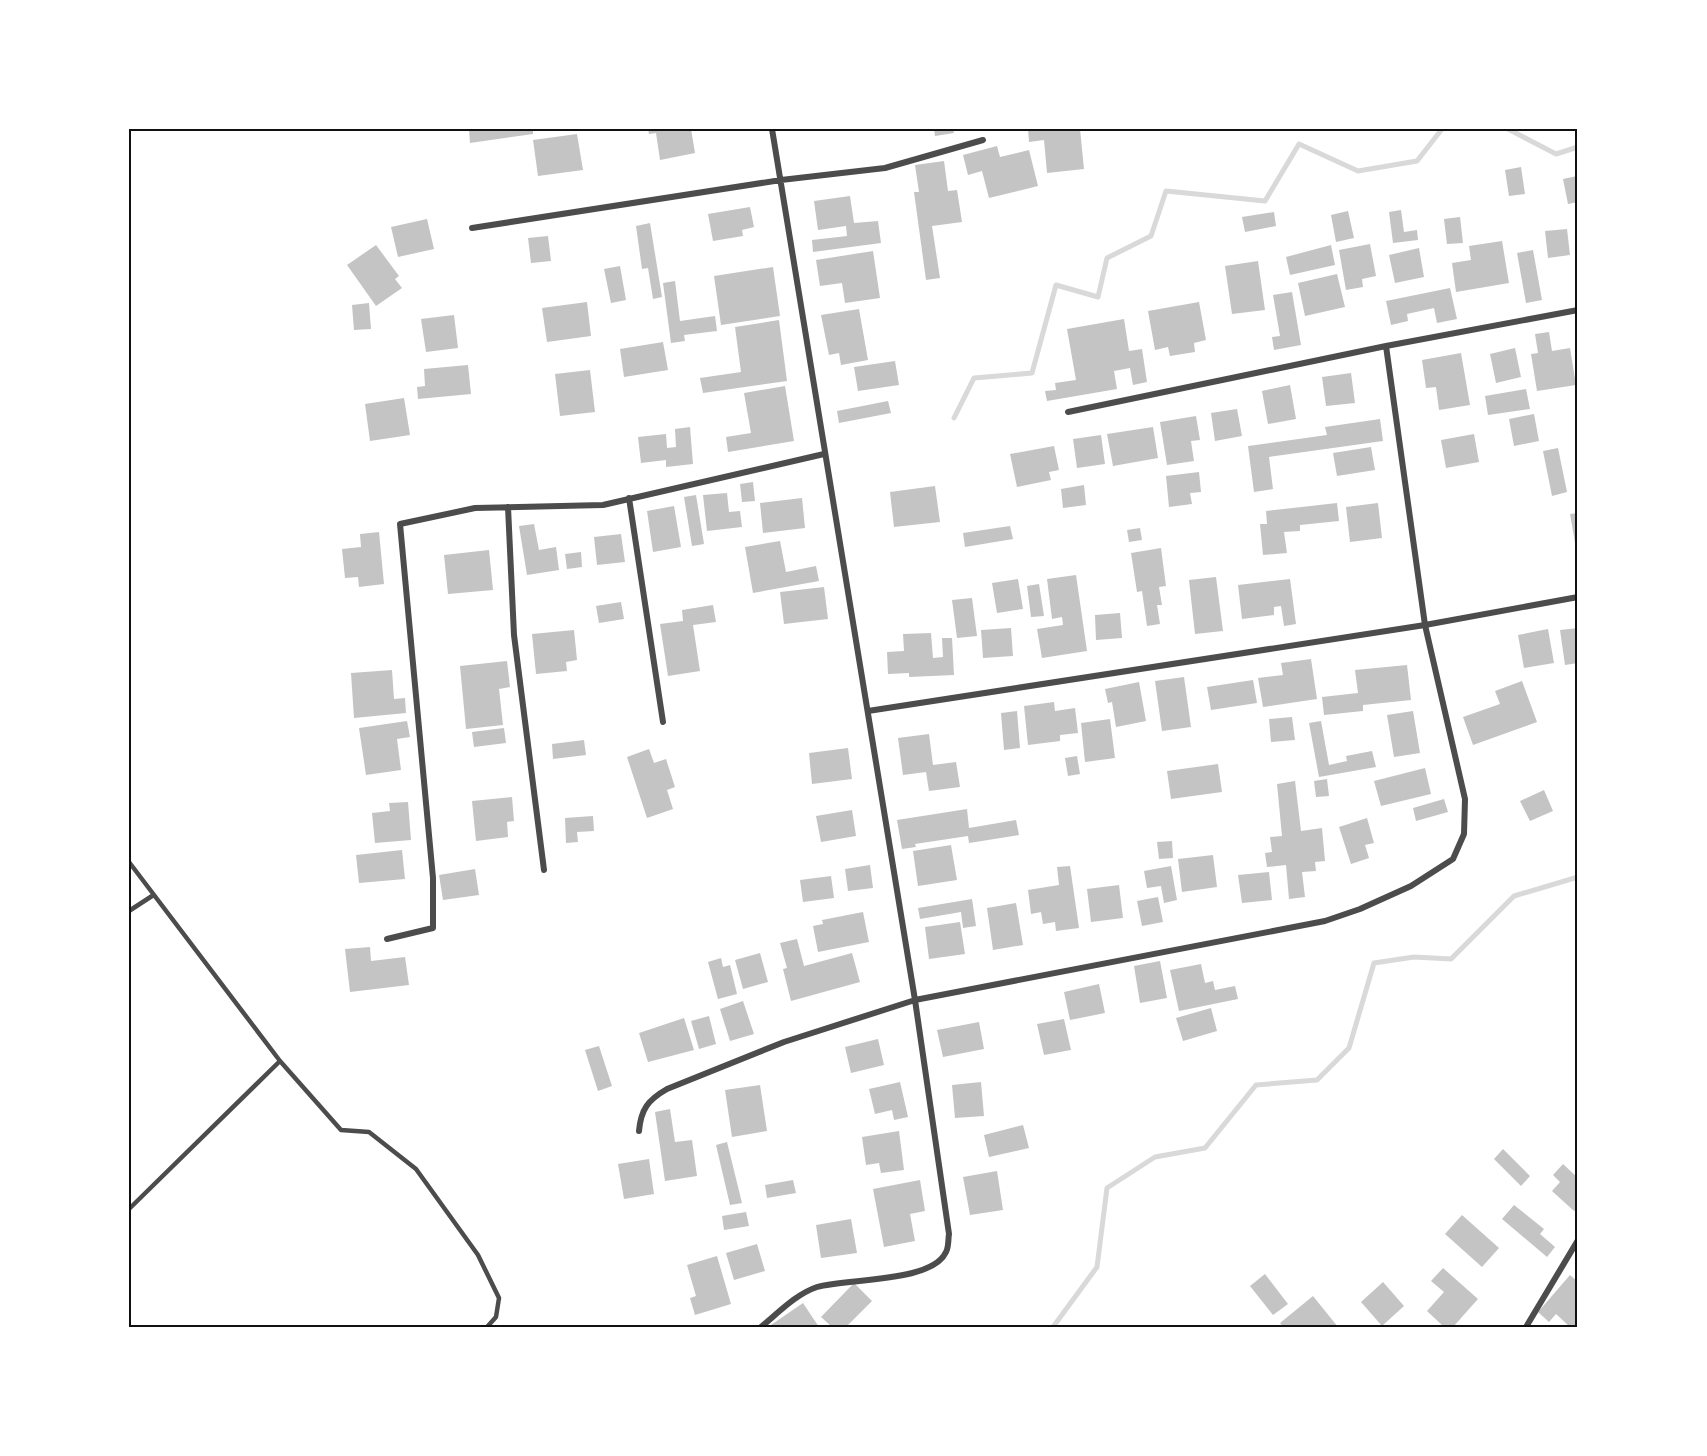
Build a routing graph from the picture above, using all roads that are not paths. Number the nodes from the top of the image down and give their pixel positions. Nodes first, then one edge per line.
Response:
1 (772, 129) edge
2 (983, 140) dead end
3 (781, 180) junction
4 (472, 228) dead end
5 (1578, 310) edge
6 (1386, 346) junction
7 (1068, 412) dead end
8 (824, 454) junction
9 (629, 498) junction
10 (508, 507) junction
11 (1578, 597) edge
12 (1425, 625) junction
13 (868, 711) junction
14 (663, 722) dead end
15 (129, 862) edge
16 (544, 870) dead end
17 (152, 896) junction
18 (129, 911) edge
19 (387, 939) dead end
20 (915, 1000) junction
21 (279, 1061) junction
22 (639, 1131) dead end
23 (129, 1209) edge
24 (1578, 1240) edge
25 (487, 1327) edge
26 (761, 1327) edge
27 (1526, 1327) edge

1 - 3 street
2 - 3 street
3 - 4 street
3 - 8 street
5 - 6 street
6 - 7 street
6 - 12 street
8 - 9 street
8 - 13 street
9 - 10 street
9 - 14 street
10 - 16 street
10 - 19 street
11 - 12 street
12 - 13 street
12 - 20 street
13 - 20 street
15 - 17 lane
17 - 18 lane
17 - 21 lane
20 - 22 street
20 - 26 street
21 - 23 lane
21 - 25 lane
24 - 27 street

